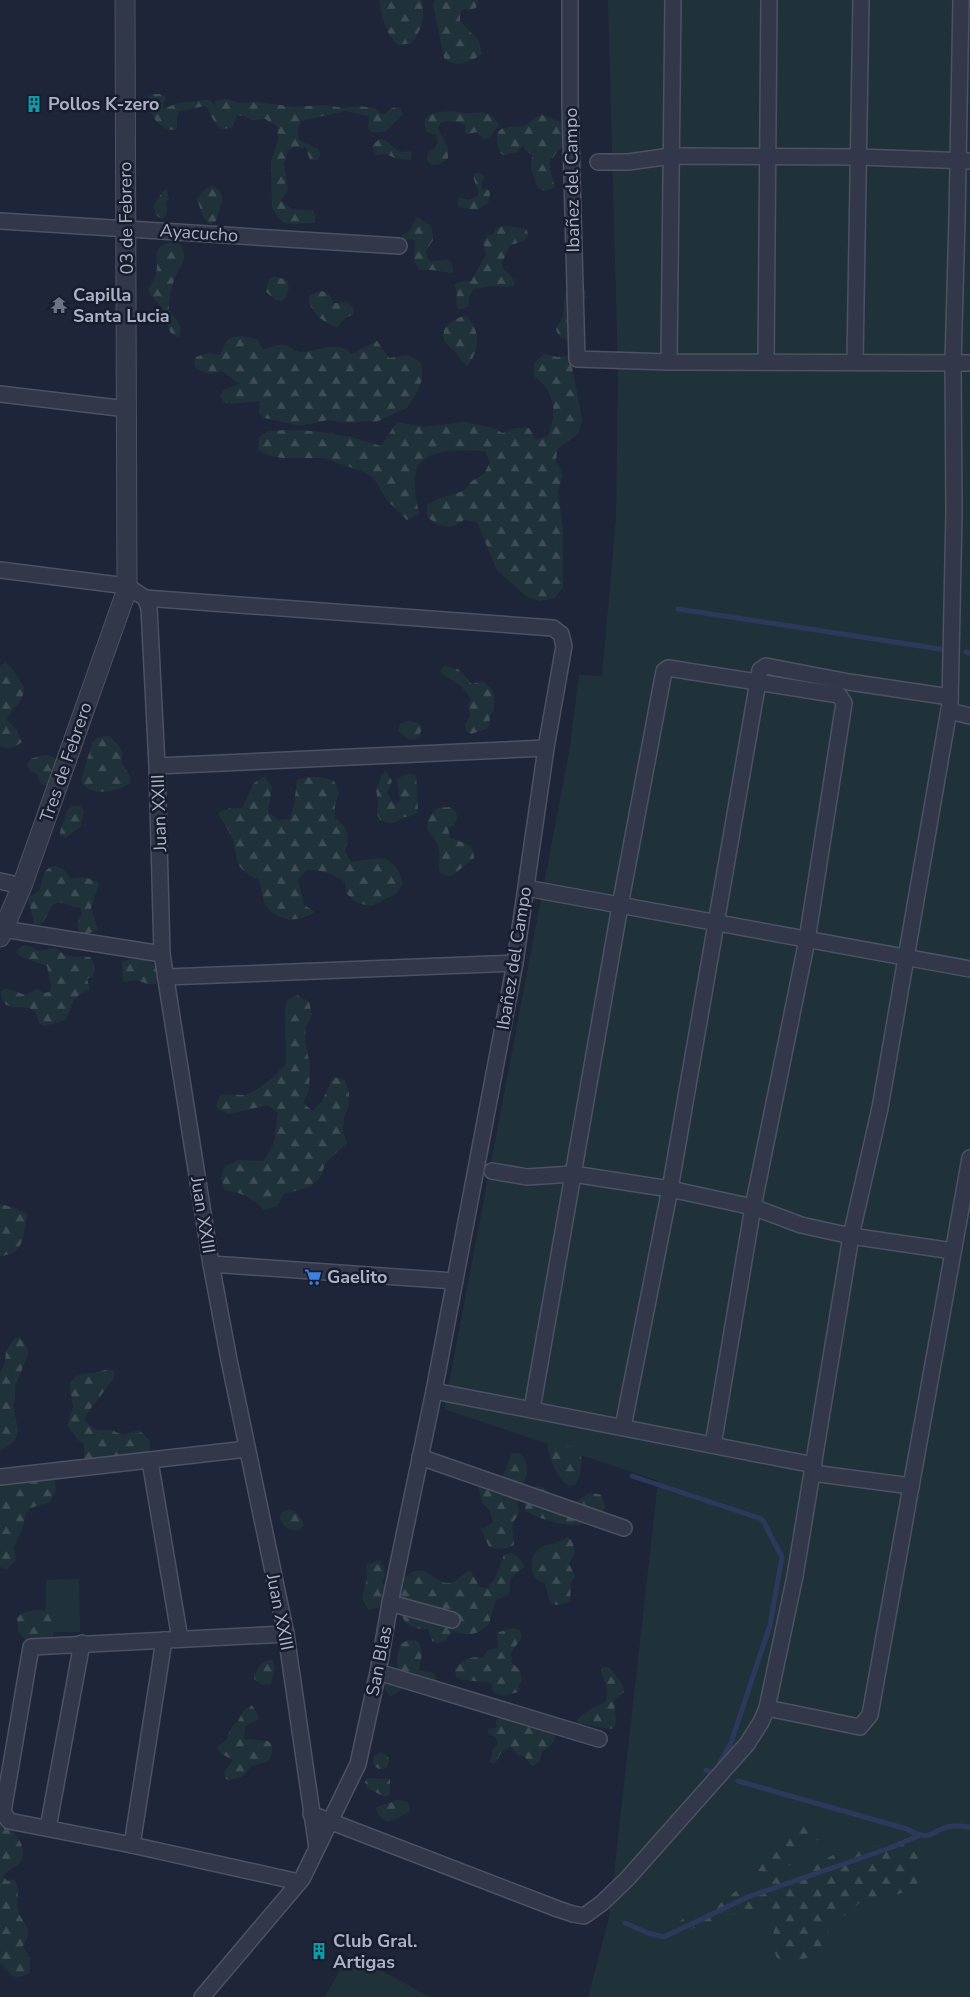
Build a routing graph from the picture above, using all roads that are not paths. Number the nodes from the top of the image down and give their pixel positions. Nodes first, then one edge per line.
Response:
1 (124, 0) edge
2 (570, 0) edge
3 (673, 0) edge
4 (769, 0) edge
5 (861, 0) edge
6 (961, 0) edge
7 (671, 156) junction
8 (858, 157) junction
9 (768, 158) junction
10 (964, 161) edge
11 (598, 162) dead end
12 (0, 222) edge
13 (126, 228) junction
14 (399, 246) dead end
15 (669, 362) junction
16 (766, 362) junction
17 (855, 362) junction
18 (953, 363) junction
19 (970, 363) edge
20 (0, 394) edge
21 (127, 409) junction
22 (0, 570) edge
23 (127, 586) junction
24 (145, 598) junction
25 (758, 682) junction
26 (950, 704) junction
27 (970, 716) edge
28 (546, 748) junction
29 (157, 766) junction
30 (0, 881) edge
31 (22, 886) junction
32 (526, 888) junction
33 (620, 906) junction
34 (716, 924) junction
35 (1, 933) edge
36 (807, 940) junction
37 (162, 954) junction
38 (907, 958) junction
39 (515, 963) junction
40 (970, 969) edge
41 (166, 977) junction
42 (970, 1158) edge
43 (492, 1171) dead end
44 (573, 1174) junction
45 (670, 1189) junction
46 (753, 1207) junction
47 (851, 1236) junction
48 (953, 1252) junction
49 (212, 1264) junction
50 (455, 1281) junction
51 (434, 1391) junction
52 (532, 1409) junction
53 (623, 1427) junction
54 (713, 1445) junction
55 (247, 1449) junction
56 (420, 1456) junction
57 (150, 1461) junction
58 (813, 1469) junction
59 (0, 1477) edge
60 (911, 1486) junction
61 (624, 1528) dead end
62 (390, 1604) junction
63 (452, 1620) dead end
64 (286, 1634) junction
65 (180, 1639) junction
66 (164, 1640) junction
67 (82, 1643) junction
68 (378, 1672) junction
69 (767, 1708) junction
70 (599, 1740) dead end
71 (311, 1814) junction
72 (330, 1820) junction
73 (48, 1828) junction
74 (132, 1845) junction
75 (317, 1848) junction
76 (299, 1882) junction
77 (202, 1997) edge

1 - 13 street, 03 de Febrero
2 - 15 street, Ibañez del Campo
3 - 7 street
4 - 9 street
5 - 8 street
6 - 10 street
7 - 9 street
7 - 11 street
7 - 15 street
8 - 9 street
8 - 10 street
8 - 17 street
9 - 16 street
10 - 18 street
12 - 13 street, Ayacucho
13 - 14 street, Ayacucho
13 - 21 street, 03 de Febrero
15 - 16 street
16 - 17 street
17 - 18 street
18 - 19 street
18 - 26 street
20 - 21 street
21 - 23 street, 03 de Febrero
22 - 23 street
23 - 24 street
23 - 31 street, Tres de Febrero
24 - 28 street, Ibañez del Campo
24 - 29 street, Juan XXIII
25 - 26 street
25 - 33 street
25 - 34 street
25 - 36 street
26 - 27 street
26 - 38 street
28 - 29 street
28 - 32 street, Ibañez del Campo
29 - 37 street, Juan XXIII
30 - 31 street
31 - 35 street, Tres de Febrero
32 - 33 street
32 - 39 street, Ibañez del Campo
33 - 34 street
33 - 44 street
34 - 36 street
34 - 45 street
35 - 37 street
36 - 38 street
36 - 46 street
37 - 41 street, Juan XXIII
38 - 40 street
38 - 47 street
39 - 41 street
39 - 50 street, Ibañez del Campo
41 - 49 street, Juan XXIII
42 - 48 street
43 - 44 street
44 - 45 street
44 - 52 street
45 - 46 street
45 - 53 street
46 - 47 street
46 - 54 street
47 - 48 street
47 - 58 street
48 - 60 street
49 - 50 street
49 - 55 street, Juan XXIII
50 - 51 street, San Blas
51 - 52 street
51 - 56 street, San Blas
52 - 53 street
53 - 54 street
54 - 58 street
55 - 57 street
55 - 64 street, Juan XXIII
56 - 61 street
56 - 62 street, San Blas
57 - 59 street
57 - 65 street
58 - 60 street
58 - 69 street
60 - 69 street
62 - 63 street
62 - 68 street, San Blas
64 - 65 street
64 - 71 street, Juan XXIII
65 - 66 street
66 - 67 street
66 - 74 street
67 - 73 street
67 - 73 street
68 - 70 street
68 - 72 street, San Blas
69 - 72 street
71 - 72 street
71 - 75 street, Juan XXIII
72 - 75 street, San Blas
73 - 74 street
74 - 76 street
75 - 76 street, San Blas
76 - 77 street, San Blas

